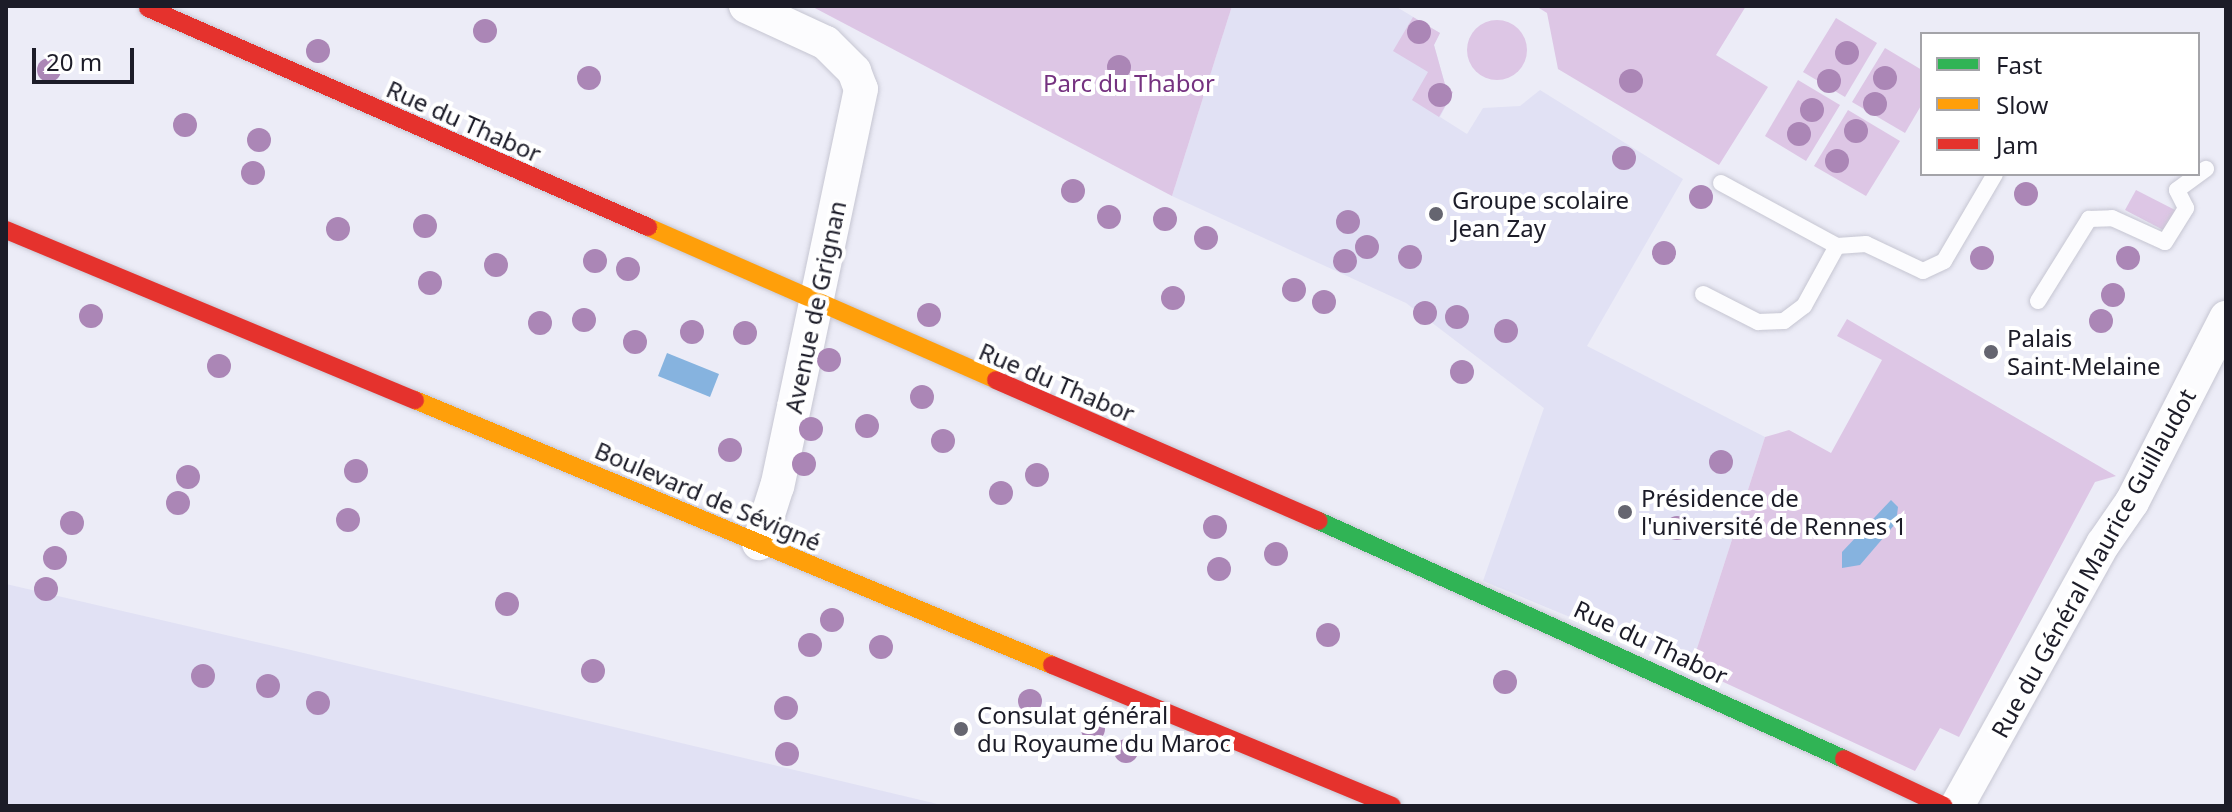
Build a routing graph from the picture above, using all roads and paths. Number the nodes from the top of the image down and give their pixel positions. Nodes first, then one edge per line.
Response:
1 (746, 6) edge
2 (148, 8) edge
3 (2206, 169) dead end
4 (2200, 173) edge
5 (1994, 176) edge
6 (2196, 176) edge
7 (1721, 183) dead end
8 (6, 230) edge
9 (1837, 246) junction
10 (1703, 294) dead end
11 (2038, 301) dead end
12 (816, 303) junction
13 (2226, 318) edge
14 (759, 543) junction
15 (1392, 806) edge
16 (1944, 806) edge
17 (1957, 806) edge

1 - 12 street, Avenue de Grignan
2 - 12 street, Rue du Thabor
3 - 4 lane
5 - 9 lane
6 - 11 lane
7 - 9 lane
8 - 14 street, Boulevard de Sévigné
9 - 10 lane
12 - 14 street, Avenue de Grignan
12 - 16 street, Rue du Thabor
13 - 17 street, Rue du Général Maurice Guillaudot
14 - 15 street, Boulevard de Sévigné

